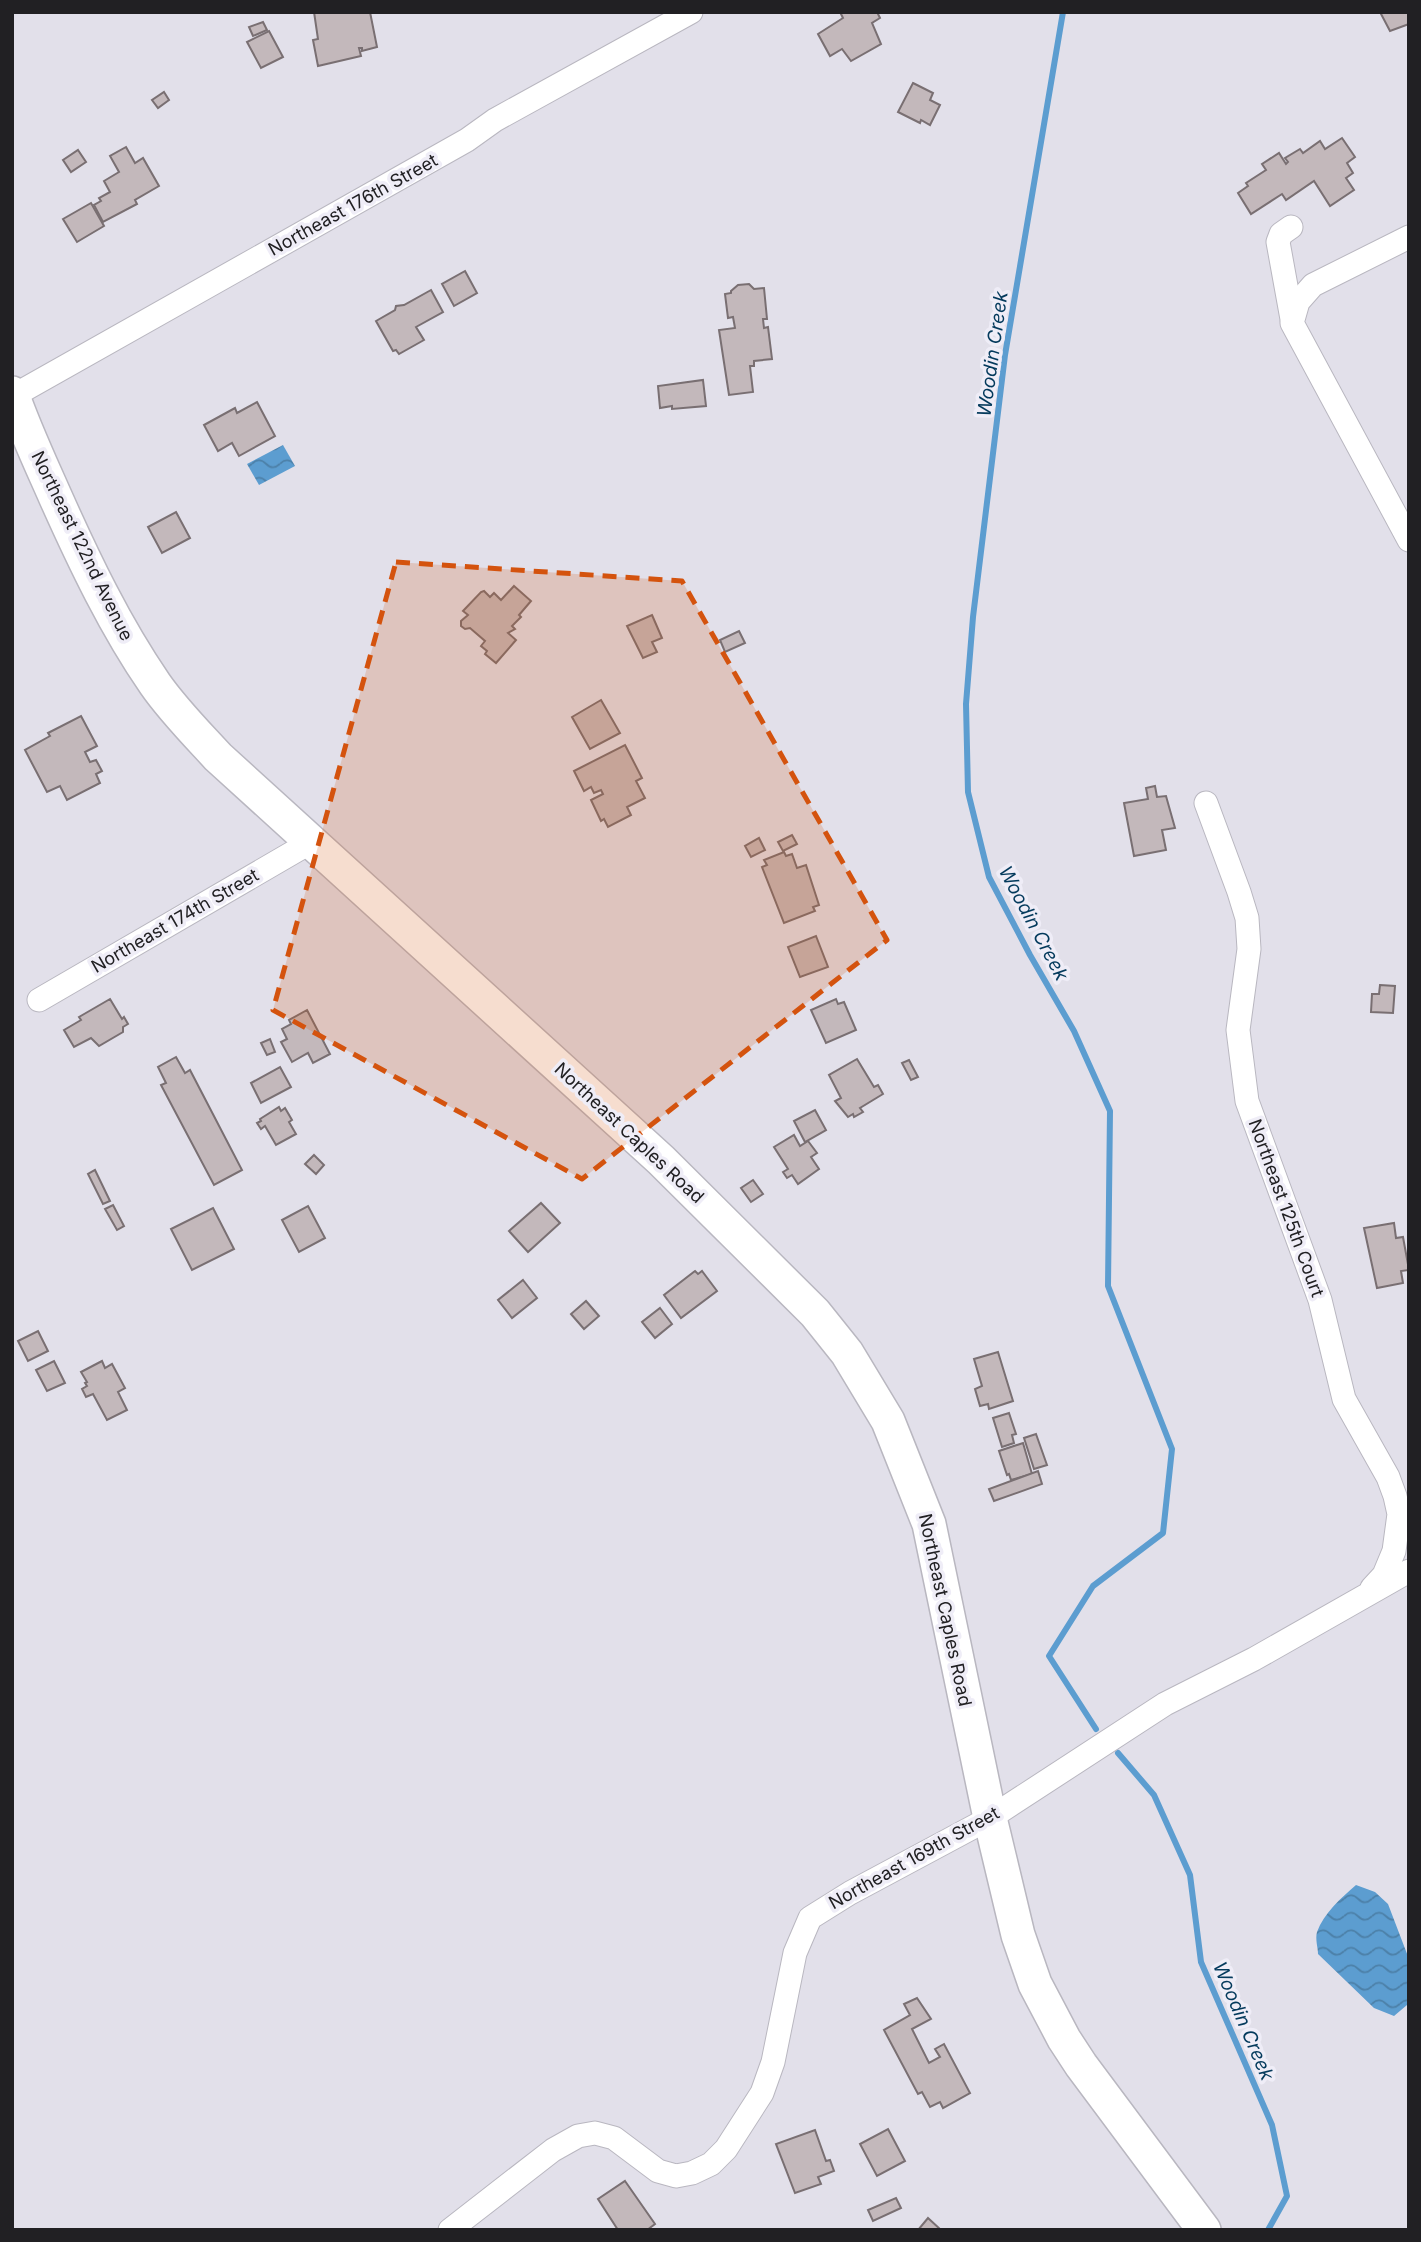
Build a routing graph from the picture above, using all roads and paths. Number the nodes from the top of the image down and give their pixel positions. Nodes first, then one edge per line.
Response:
1 (691, 12) edge
2 (1291, 227) dead end
3 (1409, 237) edge
4 (1292, 323) junction
5 (13, 394) edge
6 (1409, 540) edge
7 (1206, 803) dead end
8 (311, 842) junction
9 (38, 1000) dead end
10 (1409, 1571) edge
11 (1365, 1596) junction
12 (990, 1818) junction
13 (450, 2230) edge
14 (1204, 2230) edge

1 - 5 street, Northeast 176th Street
2 - 4 street
3 - 4 street
4 - 6 street
5 - 8 main road, Northeast 122nd Avenue
7 - 11 street, Northeast 125th Court
8 - 9 street, Northeast 174th Street
8 - 12 main road, Northeast Caples Road
10 - 11 street, Northeast 169th Street
11 - 12 street, Northeast 169th Street
12 - 13 street, Northeast 169th Street
12 - 14 main road, Northeast Caples Road

